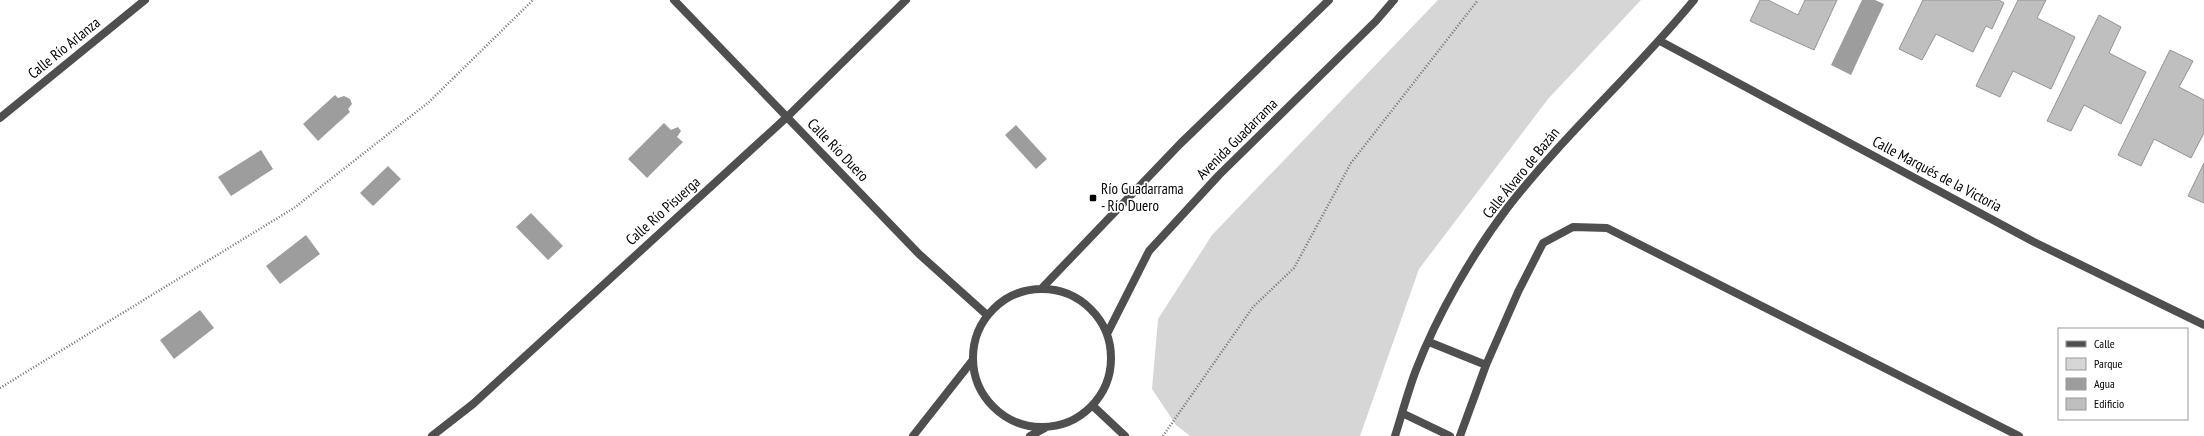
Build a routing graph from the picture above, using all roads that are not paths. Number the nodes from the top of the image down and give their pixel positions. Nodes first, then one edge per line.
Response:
1 (145, 0) edge
2 (674, 0) edge
3 (906, 0) edge
4 (1329, 0) edge
5 (1394, 0) edge
6 (1694, 0) edge
7 (1660, 41) junction
8 (787, 117) junction
9 (0, 118) edge
10 (1042, 288) junction
11 (987, 315) junction
12 (2204, 325) edge
13 (1107, 334) junction
14 (1429, 342) junction
15 (972, 361) junction
16 (1486, 365) junction
17 (1093, 406) junction
18 (1402, 413) junction
19 (1046, 428) junction
20 (432, 436) edge
21 (913, 436) edge
22 (1030, 436) edge
23 (1125, 436) edge
24 (1395, 436) edge
25 (1450, 436) edge
26 (1460, 436) edge
27 (2019, 436) edge

1 - 9 street, Calle Río Arlanza
2 - 8 street, Calle Río Duero
3 - 8 street, Calle Río Pisuerga
4 - 10 street
5 - 13 street, Avenida Guadarrama
6 - 7 street, Calle Álvaro de Bazán
7 - 12 street, Calle Marqués de la Victoria
7 - 14 street, Calle Álvaro de Bazán
8 - 11 street, Calle Río Duero
8 - 20 street, Calle Río Pisuerga
10 - 11 street
10 - 13 street
11 - 15 street
13 - 17 street
14 - 16 street
14 - 18 street, Calle Álvaro de Bazán
15 - 19 street
15 - 21 street
16 - 26 street
16 - 27 street
17 - 19 street
17 - 23 street
18 - 24 street, Calle Álvaro de Bazán
18 - 25 street
19 - 22 street

